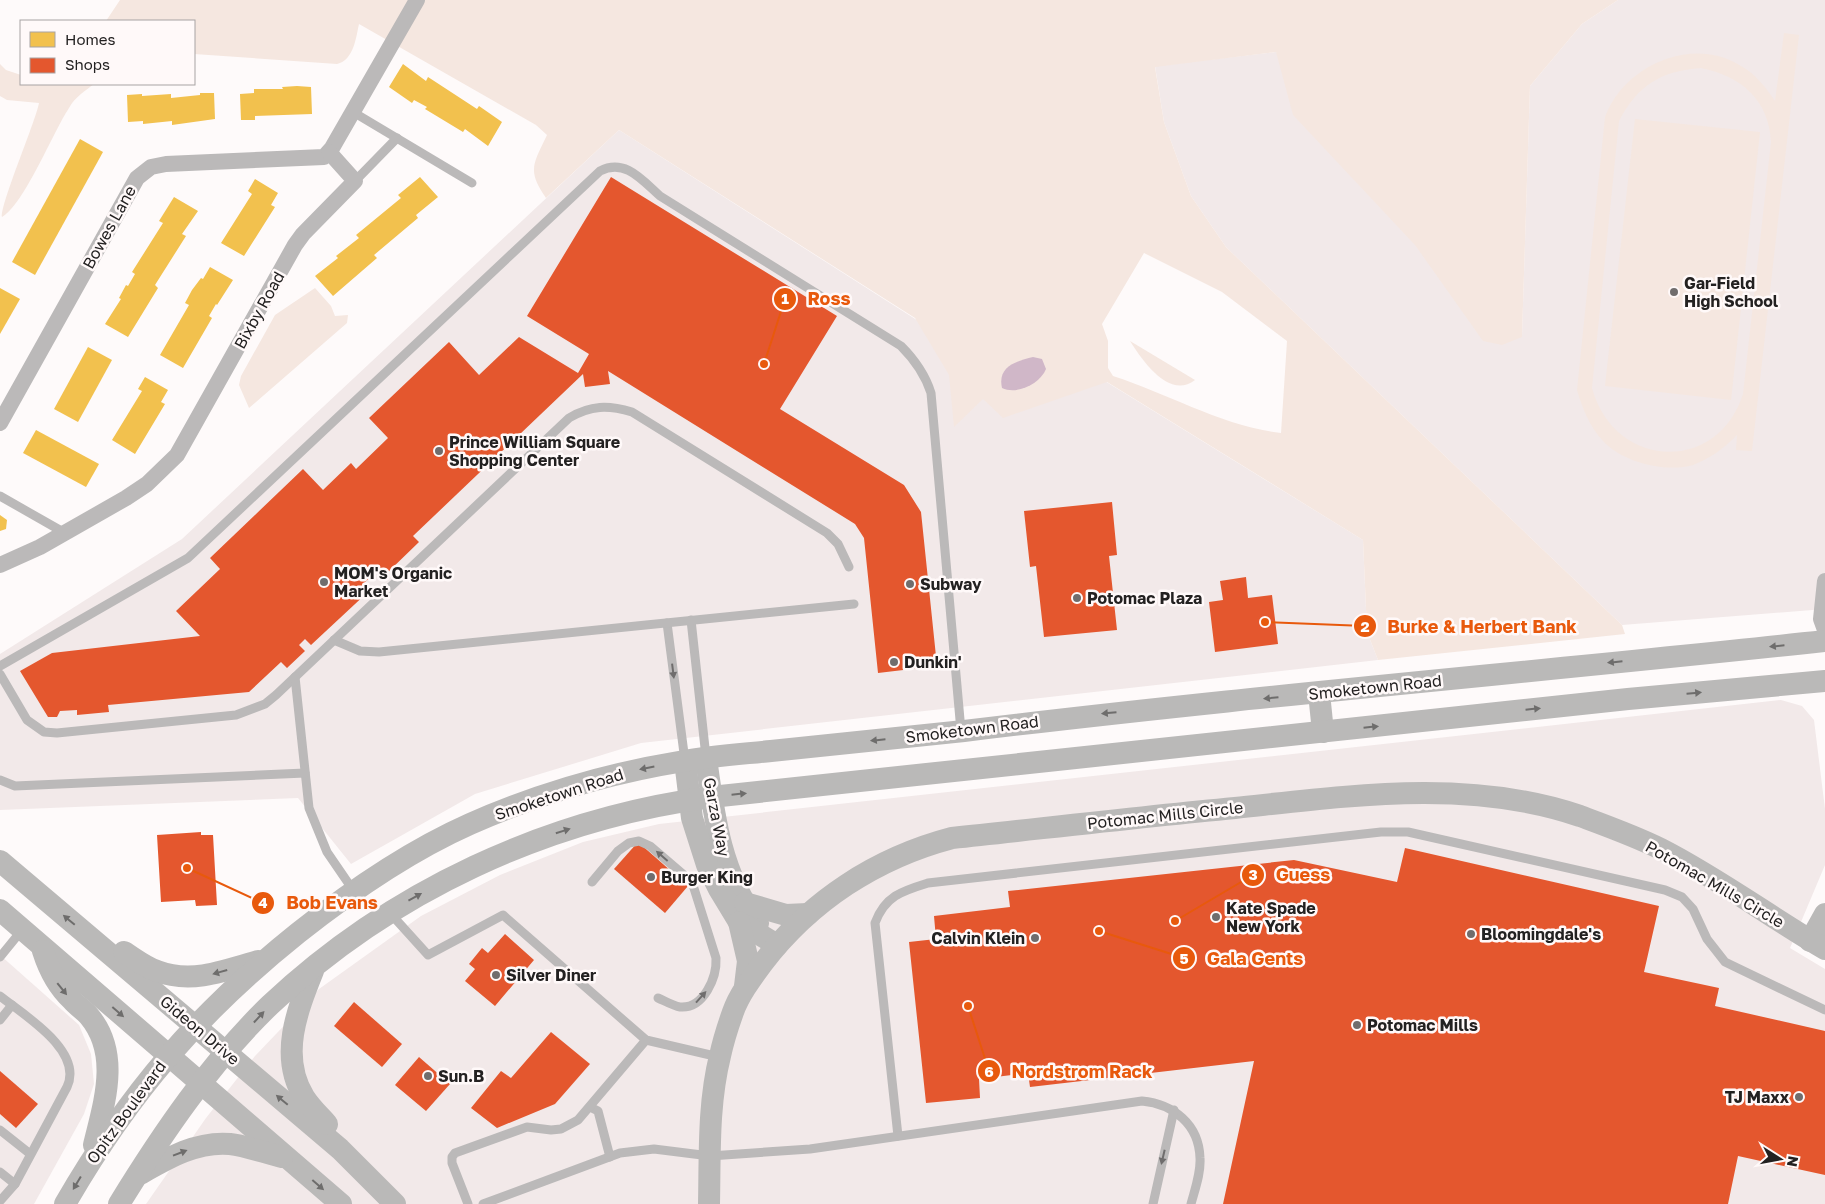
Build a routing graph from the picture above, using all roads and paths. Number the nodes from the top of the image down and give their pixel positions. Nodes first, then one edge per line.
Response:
1 (417, 0) edge
2 (353, 112) junction
3 (397, 138) junction
4 (329, 152) junction
5 (355, 181) junction
6 (472, 183) dead end
7 (0, 423) edge
8 (0, 496) edge
9 (65, 533) junction
10 (0, 565) edge
11 (849, 567) dead end
12 (1825, 581) edge
13 (854, 604) dead end
14 (691, 620) junction
15 (667, 623) junction
16 (1825, 630) edge
17 (334, 640) junction
18 (1825, 641) edge
19 (0, 666) edge
20 (0, 674) edge
21 (295, 677) junction
22 (1825, 681) edge
23 (1319, 693) junction
24 (961, 731) junction
25 (1323, 732) junction
26 (695, 759) junction
27 (306, 773) junction
28 (0, 780) edge
29 (701, 798) junction
30 (0, 861) edge
31 (592, 882) dead end
32 (353, 890) junction
33 (0, 910) edge
34 (742, 912) junction
35 (390, 913) junction
36 (808, 914) junction
37 (1825, 914) edge
38 (22, 929) junction
39 (93, 940) junction
40 (777, 945) junction
41 (1818, 945) edge
42 (41, 946) junction
43 (0, 958) edge
44 (267, 958) junction
45 (315, 966) junction
46 (742, 994) junction
47 (0, 996) edge
48 (658, 998) dead end
49 (12, 1006) junction
50 (1825, 1010) edge
51 (0, 1020) edge
52 (194, 1026) junction
53 (646, 1040) junction
54 (227, 1054) junction
55 (168, 1055) junction
56 (719, 1057) junction
57 (202, 1084) junction
58 (590, 1107) junction
59 (1174, 1110) junction
60 (0, 1130) edge
61 (898, 1136) junction
62 (30, 1153) junction
63 (610, 1156) junction
64 (710, 1156) junction
65 (288, 1159) junction
66 (90, 1162) junction
67 (354, 1162) junction
68 (0, 1172) edge
69 (137, 1176) junction
70 (15, 1184) junction
71 (0, 1201) edge
72 (65, 1204) edge
73 (120, 1204) edge
74 (341, 1204) edge
75 (395, 1204) edge
76 (468, 1204) edge
77 (482, 1204) edge
78 (709, 1204) edge
79 (1153, 1204) edge
80 (1191, 1204) edge

1 - 2 street
2 - 3 lane
2 - 4 street
3 - 5 lane
3 - 6 lane
4 - 5 street
4 - 7 street, Bowes Lane
5 - 9 street, Bixby Road
8 - 9 lane
9 - 10 street, Bixby Road
11 - 17 lane
12 - 16 street
13 - 14 lane
14 - 15 lane
14 - 26 lane
15 - 17 lane
15 -> 26 lane
17 - 21 lane
18 -> 23 main road, Smoketown Road
19 - 24 lane
20 - 21 lane
21 - 27 lane
25 -> 22 main road
23 -> 24 main road, Smoketown Road
23 - 25 main road
24 -> 26 main road, Smoketown Road
29 -> 25 main road
26 - 29 main road, Garza Way
26 -> 32 main road, Smoketown Road
27 - 28 lane
27 - 32 lane
29 - 34 main road, Garza Way
35 -> 29 main road
39 -> 30 main road, Gideon Drive
48 -> 31 lane
32 - 44 main road, Smoketown Road
33 - 38 main road
34 - 36 main road
34 - 40 main road, Garza Way
34 - 46 main road
35 - 45 main road
35 - 53 lane
36 - 40 main road, Potomac Mills Circle
36 - 41 main road, Potomac Mills Circle
37 - 41 main road
38 - 42 main road
38 - 43 lane
44 -> 39 main road
39 - 52 main road, Gideon Drive
40 - 46 main road, Potomac Mills Circle
42 -> 55 main road
42 -> 66 main road
44 - 52 main road, Smoketown Road
54 -> 45 main road
45 - 67 main road
46 - 56 main road, Potomac Mills Circle
47 - 49 lane
49 - 51 lane
49 - 62 lane
50 - 61 lane
52 - 54 main road, Gideon Drive
52 - 55 main road, Opitz Boulevard
53 - 56 lane
53 - 58 lane
54 - 57 main road
67 -> 54 main road, Gideon Drive
55 - 57 main road
55 - 66 main road, Opitz Boulevard
56 - 64 main road, Potomac Mills Circle
57 - 65 main road
57 - 69 main road
58 - 63 lane
58 - 76 lane
59 - 61 lane
59 -> 79 lane
59 - 80 lane
60 - 62 lane
61 - 64 lane
62 - 70 lane
63 - 64 lane
63 - 77 lane
64 - 78 main road, Potomac Mills Circle
69 -> 65 main road
65 -> 74 main road
66 -> 72 main road, Opitz Boulevard
67 - 75 main road, Gideon Drive
68 - 70 lane
69 - 73 main road
70 - 71 lane

